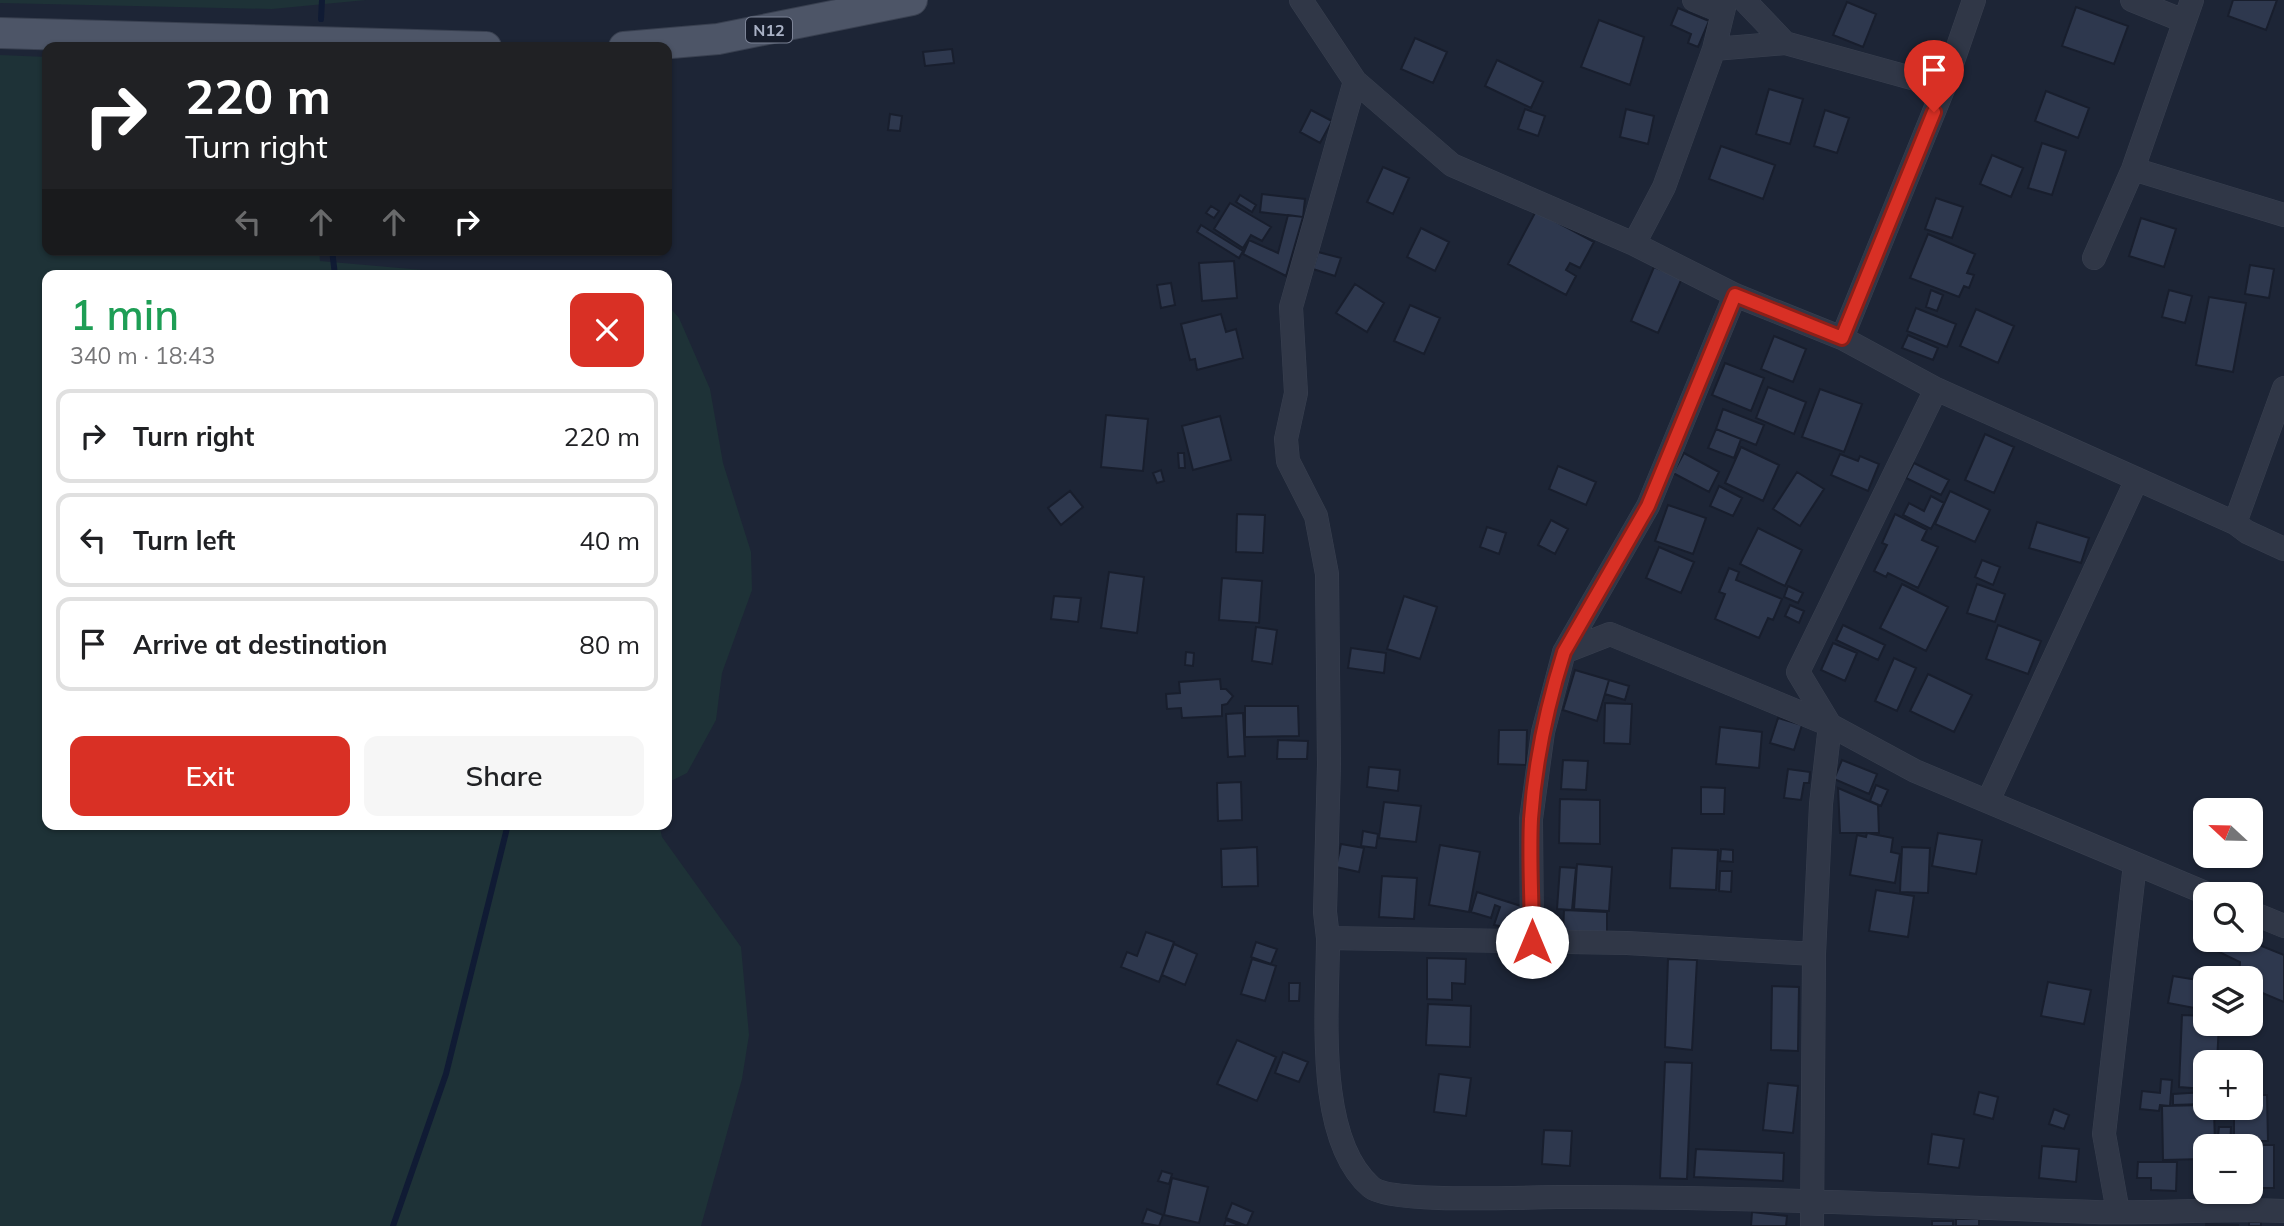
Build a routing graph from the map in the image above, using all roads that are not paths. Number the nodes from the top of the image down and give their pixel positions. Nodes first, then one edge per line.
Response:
1 (912, 0) edge
2 (1301, 0) edge
3 (1694, 0) edge
4 (1744, 0) edge
5 (1974, 0) edge
6 (2132, 0) edge
7 (1725, 6) edge
8 (2188, 10) edge
9 (0, 33) edge
10 (312, 42) edge
11 (672, 43) edge
12 (1785, 43) junction
13 (1714, 49) junction
14 (1355, 81) junction
15 (1944, 88) junction
16 (2133, 169) junction
17 (2284, 215) edge
18 (1634, 244) junction
19 (2094, 258) dead end
20 (1735, 295) junction
21 (1842, 338) junction
22 (2284, 388) edge
23 (1936, 389) junction
24 (2137, 479) junction
25 (2235, 523) junction
26 (2284, 548) edge
27 (1564, 652) junction
28 (1830, 725) junction
29 (1988, 801) junction
30 (2135, 864) junction
31 (2193, 888) edge
32 (2263, 917) edge
33 (2284, 926) edge
34 (1328, 938) junction
35 (1532, 942) junction
36 (1814, 954) junction
37 (1812, 1202) junction
38 (2284, 1211) edge
39 (2118, 1212) junction
40 (1812, 1226) edge

1 - 11 main road, N12
2 - 14 street
3 - 7 street
4 - 12 street
5 - 15 street
6 - 8 street
7 - 13 street
8 - 16 street
9 - 10 main road
12 - 13 street
12 - 15 street
13 - 18 street
14 - 18 street
14 - 34 street
15 - 21 street
16 - 17 street
16 - 19 street
18 - 20 street
20 - 21 street
20 - 27 street
21 - 23 street
22 - 25 street
23 - 24 street
23 - 28 street
24 - 25 street
24 - 29 street
25 - 26 street
27 - 28 street
27 - 35 street
28 - 29 street
28 - 36 street
29 - 30 street
30 - 31 street
30 - 39 street
32 - 33 street
34 - 35 street
34 - 37 street
35 - 36 street
36 - 37 street
37 - 39 street
37 - 40 street
38 - 39 street

